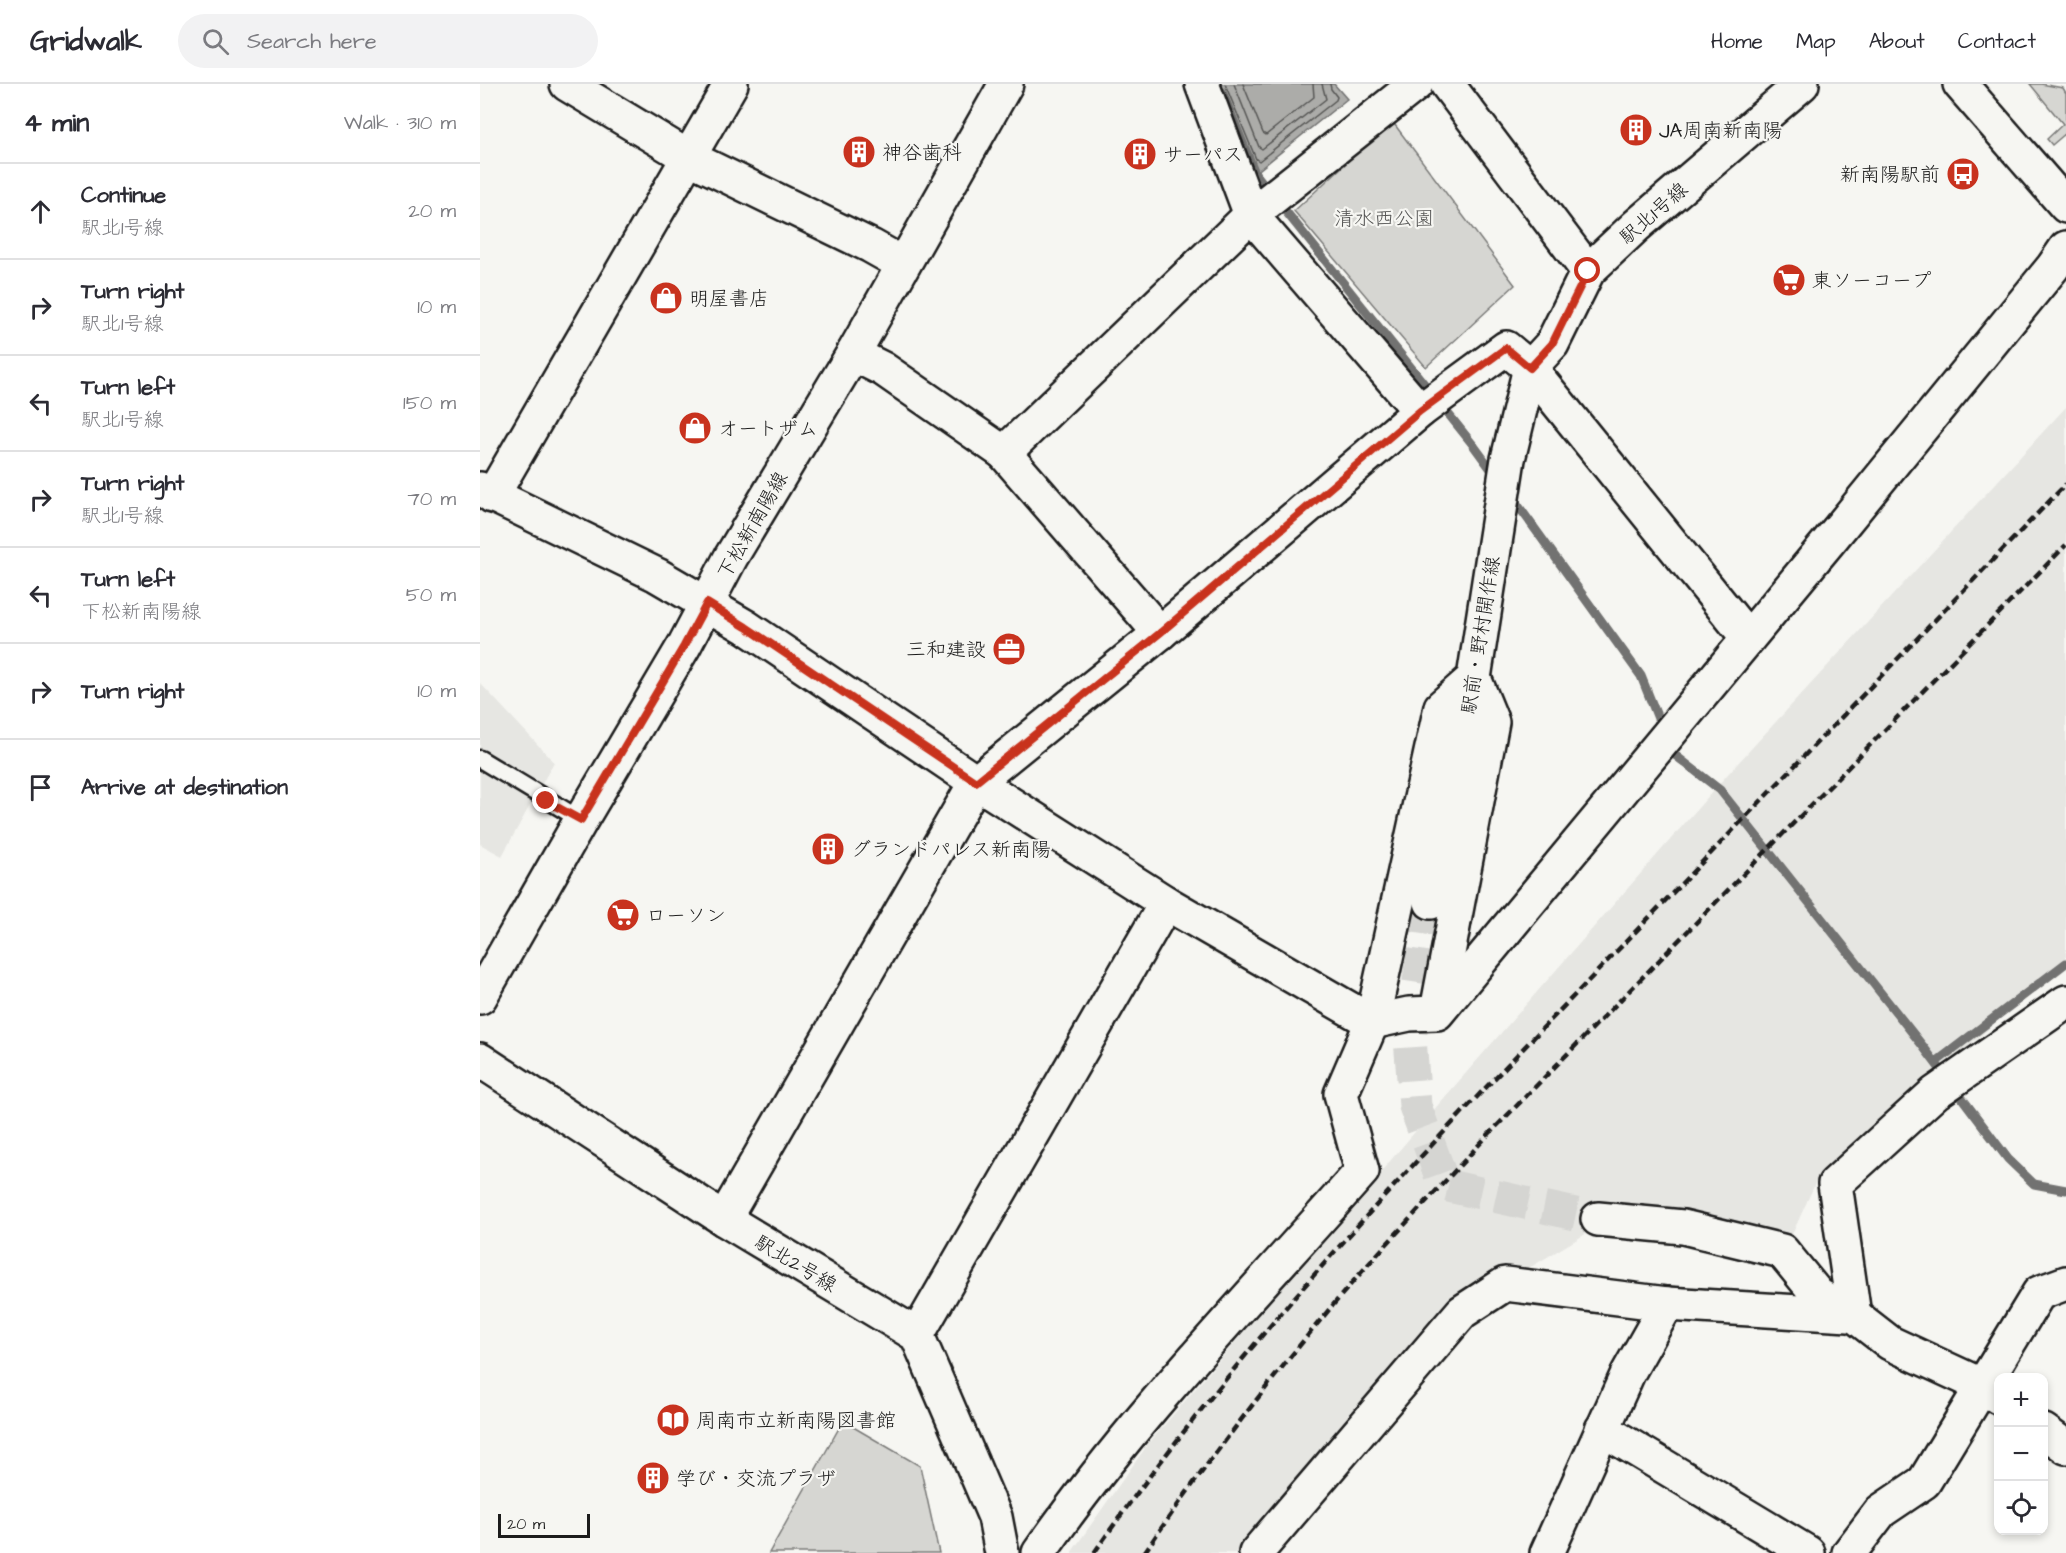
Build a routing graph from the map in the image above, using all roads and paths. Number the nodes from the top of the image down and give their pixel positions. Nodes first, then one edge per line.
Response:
1 (567, 84) edge
2 (731, 84) edge
3 (1006, 84) edge
4 (1202, 84) edge
5 (1416, 84) edge
6 (1447, 84) edge
7 (1802, 84) edge
8 (1960, 84) edge
9 (688, 157) junction
10 (2066, 206) edge
11 (1251, 215) junction
12 (2066, 248) edge
13 (903, 264) junction
14 (1588, 271) junction
15 (853, 354) junction
16 (1530, 368) junction
17 (1420, 411) junction
18 (1004, 453) junction
19 (486, 492) edge
20 (707, 603) junction
21 (1160, 633) junction
22 (1748, 638) junction
23 (1474, 678) junction
24 (480, 759) edge
25 (976, 782) junction
26 (581, 820) junction
27 (1431, 902) tunnel mouth
28 (1166, 903) junction
29 (480, 997) edge
30 (2066, 1002) edge
31 (1437, 1013) junction
32 (1372, 1022) junction
33 (480, 1060) edge
34 (724, 1219) junction
35 (1598, 1219) tunnel mouth
36 (2066, 1283) edge
37 (1667, 1304) junction
38 (1854, 1315) junction
39 (917, 1335) junction
40 (1991, 1392) edge
41 (1602, 1429) junction
42 (2048, 1434) edge
43 (2066, 1447) edge
44 (1002, 1553) edge
45 (1039, 1553) edge
46 (1256, 1553) edge
47 (1546, 1553) edge
48 (1808, 1553) edge
49 (1849, 1553) edge

1 - 9 street
2 - 9 street
3 - 13 street, 下松新南陽線
4 - 11 street
5 - 11 street
6 - 14 street
7 - 14 street, 駅北1号線
8 - 10 street
9 - 13 street
9 - 19 street
11 - 17 street
11 - 18 street
12 - 22 street
13 - 15 street, 下松新南陽線
14 - 16 street, 駅北1号線
15 - 18 street
15 - 20 street, 下松新南陽線
16 - 17 street
16 - 22 street
16 - 23 street, 駅前・野村開作線
17 - 21 street
18 - 21 street
19 - 20 street
20 - 25 street
20 - 26 street, 下松新南陽線
21 - 25 street
22 - 31 street
23 - 27 street, 駅前・野村開作線
23 - 31 street
23 - 32 street
24 - 26 lane
25 - 28 street
25 - 34 street
26 - 29 street, 下松新南陽線
28 - 32 street
28 - 39 street
30 - 38 street
31 - 32 street
32 - 45 street
33 - 34 street, 駅北2号線
34 - 39 street, 駅北2号線
35 - 38 street
36 - 40 street
37 - 38 street
37 - 41 street
37 - 46 street
38 - 40 street
39 - 44 street
40 - 49 street
41 - 47 street
41 - 48 street
42 - 43 street

